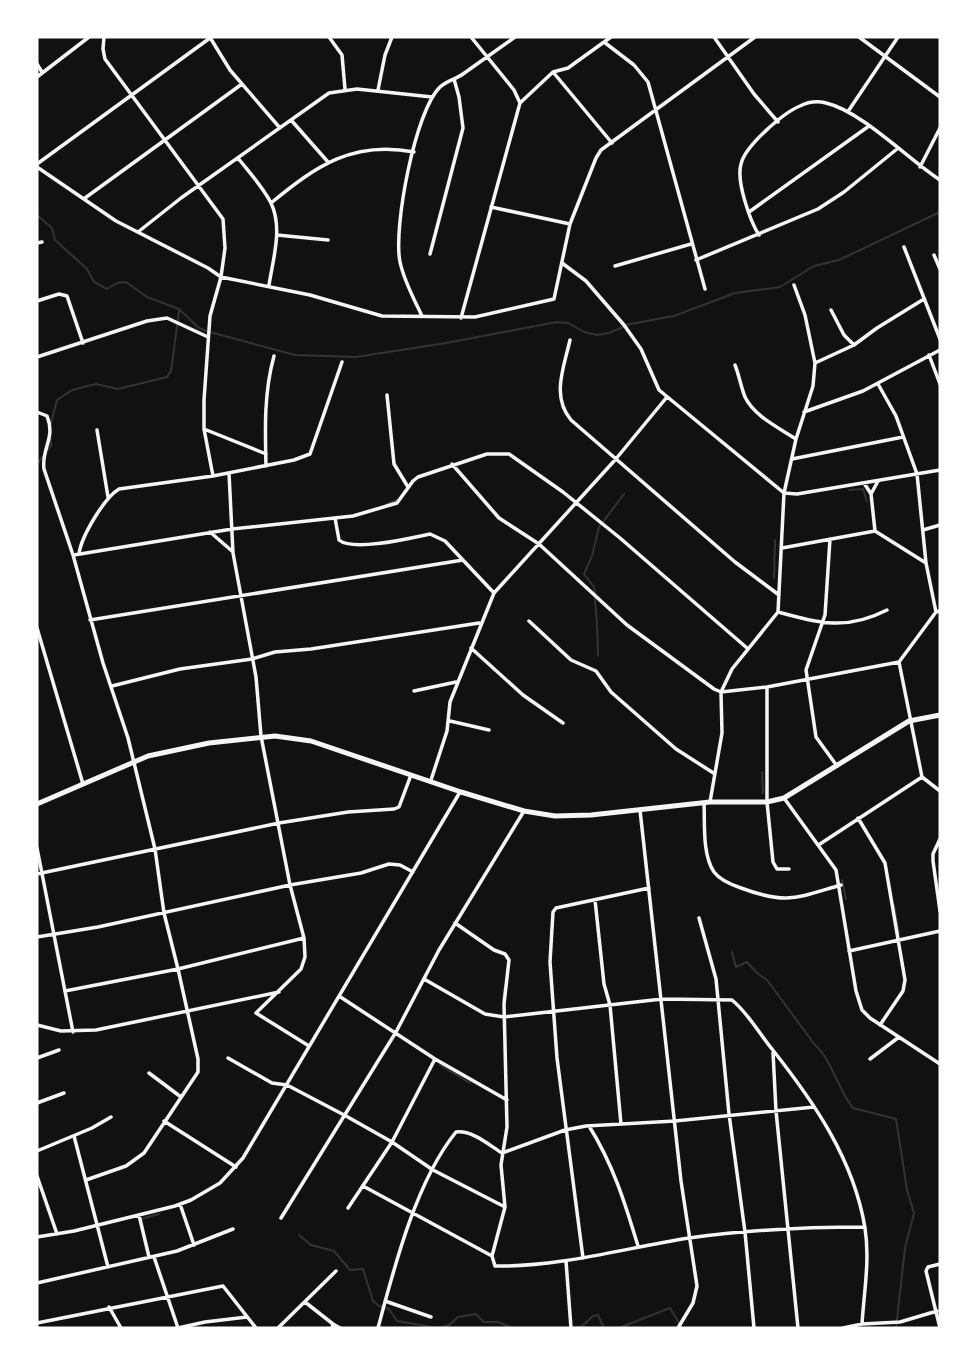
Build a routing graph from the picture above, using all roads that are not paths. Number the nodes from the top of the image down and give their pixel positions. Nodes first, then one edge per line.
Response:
1 (89, 37) edge
2 (104, 37) edge
3 (329, 37) edge
4 (392, 37) edge
5 (471, 37) edge
6 (515, 37) edge
7 (611, 37) edge
8 (714, 37) edge
9 (755, 37) edge
10 (859, 37) edge
11 (898, 37) edge
12 (210, 38) edge
13 (604, 41) junction
14 (884, 55) junction
15 (486, 57) junction
16 (728, 57) junction
17 (37, 64) edge
18 (42, 72) junction
19 (552, 72) junction
20 (37, 77) edge
21 (454, 79) junction
22 (242, 84) junction
23 (345, 89) junction
24 (378, 90) junction
25 (132, 94) junction
26 (432, 97) junction
27 (940, 97) edge
28 (520, 103) junction
29 (656, 109) junction
30 (849, 110) junction
31 (291, 120) junction
32 (778, 122) junction
33 (869, 126) junction
34 (280, 128) junction
35 (940, 128) edge
36 (167, 140) junction
37 (611, 143) junction
38 (897, 149) junction
39 (414, 152) junction
40 (238, 158) junction
41 (328, 162) junction
42 (37, 166) edge
43 (920, 167) junction
44 (940, 180) edge
45 (200, 185) junction
46 (84, 198) junction
47 (271, 203) junction
48 (491, 207) junction
49 (748, 212) junction
50 (570, 224) junction
51 (138, 232) junction
52 (277, 235) junction
53 (759, 236) junction
54 (328, 240) dead end
55 (691, 244) junction
56 (904, 247) dead end
57 (430, 254) dead end
58 (934, 255) dead end
59 (696, 260) junction
60 (562, 263) junction
61 (615, 266) dead end
62 (940, 269) edge
63 (221, 277) junction
64 (269, 285) junction
65 (794, 285) dead end
66 (705, 289) dead end
67 (924, 299) junction
68 (37, 300) edge
69 (831, 310) dead end
70 (422, 316) junction
71 (461, 318) junction
72 (208, 337) junction
73 (940, 339) edge
74 (570, 340) dead end
75 (83, 343) junction
76 (854, 345) junction
77 (940, 350) edge
78 (929, 355) junction
79 (274, 356) dead end
80 (37, 357) edge
81 (342, 362) dead end
82 (815, 363) junction
83 (735, 365) dead end
84 (878, 384) junction
85 (940, 384) edge
86 (387, 395) dead end
87 (667, 397) junction
88 (37, 412) edge
89 (804, 412) junction
90 (204, 429) junction
91 (97, 430) dead end
92 (904, 437) junction
93 (796, 439) junction
94 (266, 454) junction
95 (792, 459) junction
96 (615, 460) junction
97 (452, 464) junction
98 (266, 466) junction
99 (940, 470) edge
100 (229, 473) junction
101 (917, 474) junction
102 (213, 476) junction
103 (878, 481) junction
104 (864, 483) junction
105 (408, 487) junction
106 (784, 493) junction
107 (871, 494) junction
108 (108, 497) junction
109 (576, 503) junction
110 (335, 518) junction
111 (940, 525) edge
112 (232, 529) junction
113 (923, 530) junction
114 (875, 531) junction
115 (210, 533) junction
116 (830, 539) junction
117 (539, 544) junction
118 (782, 548) junction
119 (233, 552) junction
120 (76, 555) junction
121 (463, 560) junction
122 (926, 563) junction
123 (494, 593) junction
124 (241, 595) junction
125 (779, 595) junction
126 (887, 610) dead end
127 (938, 611) edge
128 (778, 612) junction
129 (90, 620) junction
130 (529, 621) dead end
131 (480, 622) junction
132 (824, 624) junction
133 (37, 628) edge
134 (471, 648) junction
135 (747, 648) junction
136 (252, 659) junction
137 (899, 662) junction
138 (806, 678) junction
139 (457, 682) junction
140 (112, 685) junction
141 (767, 687) junction
142 (414, 691) dead end
143 (721, 692) junction
144 (940, 715) edge
145 (449, 720) junction
146 (909, 721) junction
147 (563, 723) dead end
148 (489, 730) dead end
149 (261, 736) junction
150 (134, 762) junction
151 (837, 766) junction
152 (412, 774) junction
153 (715, 774) junction
154 (922, 777) junction
155 (431, 780) junction
156 (83, 784) junction
157 (940, 791) edge
158 (461, 792) junction
159 (784, 798) junction
160 (707, 802) junction
161 (767, 802) junction
162 (37, 804) edge
163 (640, 809) junction
164 (524, 811) junction
165 (858, 818) junction
166 (279, 823) junction
167 (940, 839) edge
168 (820, 844) junction
169 (37, 848) edge
170 (155, 849) junction
171 (789, 869) dead end
172 (414, 872) junction
173 (39, 873) edge
174 (290, 885) junction
175 (841, 885) junction
176 (649, 888) junction
177 (595, 900) junction
178 (940, 911) edge
179 (164, 913) junction
180 (699, 918) dead end
181 (454, 923) junction
182 (940, 932) edge
183 (53, 933) junction
184 (37, 937) edge
185 (304, 938) junction
186 (898, 942) junction
187 (849, 951) junction
188 (178, 969) junction
189 (424, 979) junction
190 (65, 991) junction
191 (279, 992) junction
192 (339, 996) junction
193 (717, 998) junction
194 (662, 999) junction
195 (610, 1005) junction
196 (187, 1011) junction
197 (554, 1013) junction
198 (504, 1017) junction
199 (37, 1025) edge
200 (880, 1026) junction
201 (73, 1032) junction
202 (396, 1032) junction
203 (899, 1037) junction
204 (309, 1046) junction
205 (59, 1050) dead end
206 (773, 1050) junction
207 (37, 1058) edge
208 (228, 1058) dead end
209 (435, 1059) junction
210 (870, 1059) dead end
211 (940, 1064) edge
212 (149, 1073) dead end
213 (287, 1085) junction
214 (64, 1093) dead end
215 (181, 1097) junction
216 (507, 1100) junction
217 (37, 1103) edge
218 (814, 1107) junction
219 (776, 1111) junction
220 (729, 1114) junction
221 (345, 1116) junction
222 (111, 1117) dead end
223 (164, 1121) junction
224 (675, 1121) junction
225 (621, 1124) junction
226 (589, 1126) junction
227 (565, 1130) junction
228 (74, 1136) junction
229 (392, 1142) junction
230 (37, 1151) edge
231 (502, 1153) junction
232 (236, 1167) junction
233 (433, 1170) junction
234 (37, 1176) edge
235 (86, 1180) junction
236 (363, 1186) junction
237 (180, 1204) junction
238 (505, 1207) junction
239 (348, 1208) dead end
240 (414, 1212) junction
241 (139, 1215) junction
242 (281, 1218) dead end
243 (97, 1225) junction
244 (864, 1227) junction
245 (787, 1228) junction
246 (233, 1229) dead end
247 (746, 1232) junction
248 (57, 1234) junction
249 (37, 1237) edge
250 (689, 1238) junction
251 (194, 1245) junction
252 (638, 1247) junction
253 (492, 1256) junction
254 (151, 1257) junction
255 (583, 1258) junction
256 (566, 1261) junction
257 (940, 1264) edge
258 (108, 1267) junction
259 (336, 1271) dead end
260 (37, 1283) edge
261 (167, 1296) junction
262 (385, 1301) junction
263 (305, 1302) junction
264 (109, 1307) junction
265 (937, 1311) junction
266 (247, 1317) junction
267 (431, 1317) dead end
268 (37, 1323) edge
269 (862, 1324) junction
270 (333, 1326) edge
271 (121, 1328) edge
272 (178, 1328) edge
273 (256, 1328) edge
274 (278, 1328) edge
275 (340, 1328) edge
276 (378, 1328) edge
277 (571, 1328) edge
278 (678, 1328) edge
279 (754, 1328) edge
280 (798, 1328) edge
281 (843, 1328) edge
282 (940, 1328) edge

1 - 18 street
2 - 25 street
3 - 23 street
4 - 24 street
5 - 15 street
6 - 15 street
7 - 13 street
8 - 16 street
9 - 16 street
10 - 14 street
11 - 14 street
12 - 22 street
12 - 25 street
13 - 19 street
13 - 29 street
14 - 27 street
14 - 30 street
15 - 21 street
15 - 28 street
16 - 29 street
16 - 32 street
17 - 18 street
18 - 20 street
19 - 28 street
19 - 37 street
21 - 26 street
21 - 57 street
22 - 34 street
22 - 36 street
23 - 24 street
23 - 31 street
24 - 26 street
25 - 36 street
25 - 42 street
26 - 39 street
28 - 48 street
29 - 37 street
29 - 55 street
30 - 32 street
30 - 33 street
31 - 34 street
31 - 41 street
32 - 49 street
33 - 38 street
33 - 49 street
34 - 40 street
35 - 43 street
36 - 45 street
36 - 46 street
37 - 50 street
38 - 43 street
38 - 53 street
39 - 41 street
39 - 70 street
40 - 45 street
40 - 47 street
41 - 47 street
42 - 46 street
43 - 44 street
45 - 51 street
45 - 63 street
46 - 51 street
47 - 52 street
48 - 50 street
48 - 71 street
49 - 53 street
50 - 60 street
51 - 63 street
52 - 54 street
52 - 64 street
53 - 59 street
55 - 59 street
55 - 61 street
56 - 67 street
58 - 62 street
59 - 66 street
60 - 71 street
60 - 87 street
63 - 64 street
63 - 72 street
64 - 70 street
65 - 82 street
67 - 73 street
67 - 76 street
68 - 75 street
69 - 76 street
70 - 71 street
72 - 75 street
72 - 90 street
74 - 96 street
75 - 80 street
76 - 82 street
77 - 78 street
78 - 84 street
78 - 85 street
79 - 94 street
81 - 98 street
82 - 89 street
83 - 93 street
84 - 89 street
84 - 92 street
86 - 105 street
87 - 96 street
87 - 106 street
88 - 120 street
89 - 93 street
90 - 94 street
90 - 102 street
91 - 108 street
92 - 95 street
92 - 101 street
93 - 95 street
94 - 98 street
95 - 106 street
96 - 109 street
96 - 125 street
97 - 105 street
97 - 109 street
97 - 117 street
98 - 100 street
99 - 101 street
100 - 102 street
100 - 112 street
101 - 103 street
101 - 113 street
102 - 108 street
103 - 104 street
103 - 107 street
104 - 106 street
104 - 107 street
105 - 110 street
106 - 118 street
107 - 114 street
108 - 120 street
109 - 117 street
109 - 135 street
110 - 112 street
110 - 121 street
111 - 113 street
112 - 115 street
112 - 119 street
113 - 122 street
114 - 116 street
114 - 122 street
115 - 119 street
115 - 120 street
116 - 118 street
116 - 132 street
117 - 123 street
117 - 143 street
118 - 125 street
119 - 124 street
120 - 129 street
121 - 123 street
121 - 124 street
122 - 127 street
123 - 131 street
124 - 129 street
124 - 136 street
125 - 128 street
126 - 132 street
127 - 137 street
128 - 132 street
128 - 135 street
129 - 140 street
130 - 153 street
131 - 134 street
131 - 136 street
132 - 138 street
133 - 156 street
134 - 139 street
134 - 147 street
135 - 143 street
136 - 140 street
136 - 149 street
137 - 138 street
137 - 146 street
138 - 141 street
138 - 151 street
139 - 142 street
139 - 145 street
140 - 150 street
141 - 143 street
141 - 161 street
143 - 153 street
144 - 146 main road
145 - 148 street
145 - 155 street
146 - 151 main road
146 - 154 street
149 - 150 main road
149 - 152 main road
149 - 166 street
150 - 156 main road
150 - 170 street
151 - 159 main road
152 - 155 main road
152 - 166 street
153 - 160 street
154 - 157 street
154 - 165 street
155 - 158 main road
156 - 162 main road
158 - 164 main road
158 - 172 street
159 - 161 main road
159 - 168 street
160 - 161 main road
160 - 163 main road
160 - 175 street
161 - 171 street
163 - 164 main road
163 - 176 street
164 - 181 street
165 - 168 street
165 - 186 street
166 - 170 street
166 - 174 street
167 - 178 street
168 - 175 street
169 - 173 street
170 - 173 street
170 - 179 street
172 - 174 street
172 - 192 street
173 - 183 street
174 - 179 street
174 - 185 street
175 - 187 street
176 - 177 street
176 - 194 street
177 - 195 street
177 - 197 street
179 - 183 street
179 - 188 street
180 - 193 street
181 - 189 street
181 - 198 street
182 - 186 street
183 - 184 street
183 - 190 street
185 - 188 street
185 - 191 street
186 - 187 street
186 - 200 street
187 - 200 street
188 - 190 street
188 - 196 street
189 - 198 street
189 - 202 street
190 - 201 street
191 - 196 street
191 - 204 street
192 - 202 street
192 - 204 street
193 - 194 street
193 - 206 street
193 - 220 street
194 - 195 street
194 - 224 street
195 - 197 street
195 - 225 street
196 - 201 street
196 - 215 street
197 - 198 street
197 - 227 street
198 - 216 street
199 - 201 street
200 - 203 street
202 - 209 street
202 - 221 street
203 - 210 street
203 - 211 street
204 - 213 street
205 - 207 street
206 - 218 street
206 - 219 street
208 - 213 street
209 - 216 street
209 - 229 street
212 - 215 street
213 - 221 street
213 - 232 street
214 - 217 street
215 - 223 street
216 - 231 street
218 - 219 street
218 - 244 street
219 - 220 street
219 - 245 street
220 - 224 street
220 - 247 street
221 - 229 street
221 - 242 street
222 - 228 street
223 - 232 street
223 - 235 street
224 - 225 street
224 - 250 street
225 - 226 street
226 - 227 street
226 - 252 street
227 - 231 street
227 - 255 street
228 - 230 street
228 - 235 street
229 - 233 street
229 - 236 street
231 - 233 street
231 - 238 street
232 - 237 street
233 - 238 street
233 - 240 street
234 - 248 street
235 - 243 street
236 - 239 street
236 - 240 street
237 - 241 street
237 - 251 street
238 - 253 street
240 - 253 street
240 - 262 street
241 - 243 street
241 - 254 street
243 - 248 street
243 - 258 street
244 - 245 street
244 - 269 street
245 - 247 street
245 - 280 street
246 - 251 street
247 - 250 street
247 - 279 street
248 - 249 street
250 - 252 street
250 - 278 street
251 - 254 street
252 - 255 street
253 - 256 street
254 - 258 street
254 - 261 street
255 - 256 street
256 - 277 street
257 - 265 street
258 - 260 street
259 - 263 street
261 - 264 street
261 - 266 street
261 - 272 street
262 - 267 street
262 - 276 street
263 - 270 street
263 - 274 street
264 - 268 street
264 - 271 street
265 - 269 street
265 - 282 street
266 - 272 street
266 - 273 street
269 - 281 street
270 - 275 street

